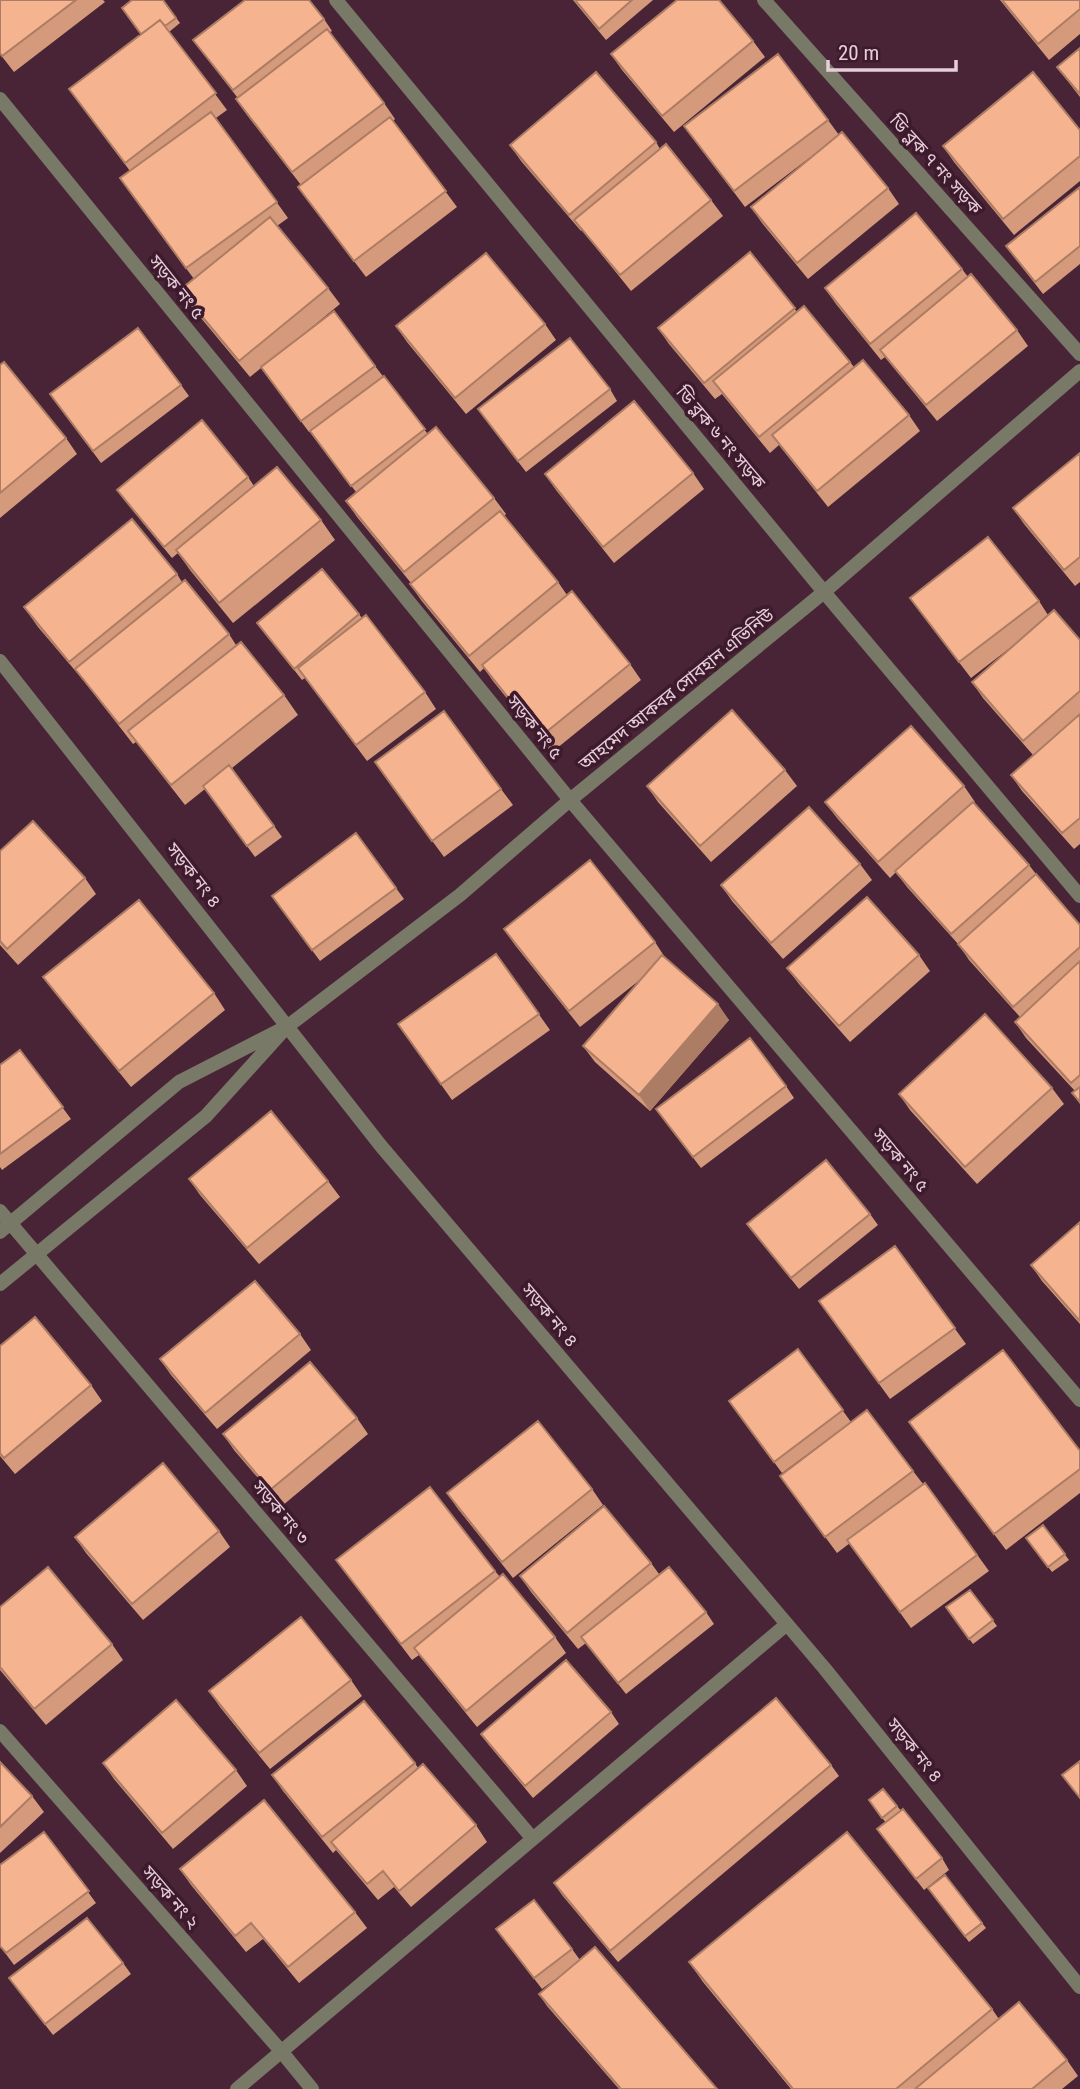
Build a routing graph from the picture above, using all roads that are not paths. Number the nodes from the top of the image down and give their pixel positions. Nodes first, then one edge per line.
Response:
1 (336, 0) edge
2 (764, 0) edge
3 (0, 99) edge
4 (1080, 354) edge
5 (1080, 371) edge
6 (824, 592) junction
7 (0, 661) edge
8 (570, 800) junction
9 (1080, 896) edge
10 (288, 1026) junction
11 (0, 1211) edge
12 (5, 1228) edge
13 (36, 1253) junction
14 (0, 1284) edge
15 (1080, 1401) edge
16 (788, 1623) junction
17 (0, 1731) edge
18 (533, 1839) junction
19 (1080, 1987) edge
20 (281, 2051) junction
21 (237, 2089) edge
22 (312, 2089) edge

1 - 6 street, ডি ব্লক ৬ নং সড়ক
2 - 4 street, ডি ব্লক ৭ নং সড়ক
3 - 8 street, সড়ক নং ৫
5 - 6 street, আহমেদ আকবর সোবহান এভিনিউ
6 - 8 street, আহমেদ আকবর সোবহান এভিনিউ
6 - 9 street, ডি ব্লক ৬ নং সড়ক
7 - 10 street, সড়ক নং ৪
8 - 10 street, আহমেদ আকবর সোবহান এভিনিউ
8 - 15 street, সড়ক নং ৫
10 - 12 street, আহমেদ আকবর সোবহান এভিনিউ
10 - 13 street, আহমেদ আকবর সোবহান এভিনিউ
10 - 16 street, সড়ক নং ৪
11 - 12 street, সড়ক নং ৩
12 - 13 street, সড়ক নং ৩
13 - 14 street, আহমেদ আকবর সোবহান এভিনিউ
13 - 18 street, সড়ক নং ৩
16 - 18 street
16 - 19 street, সড়ক নং ৪
17 - 20 street, সড়ক নং ২
18 - 20 street
20 - 21 street
20 - 22 street, সড়ক নং ২

